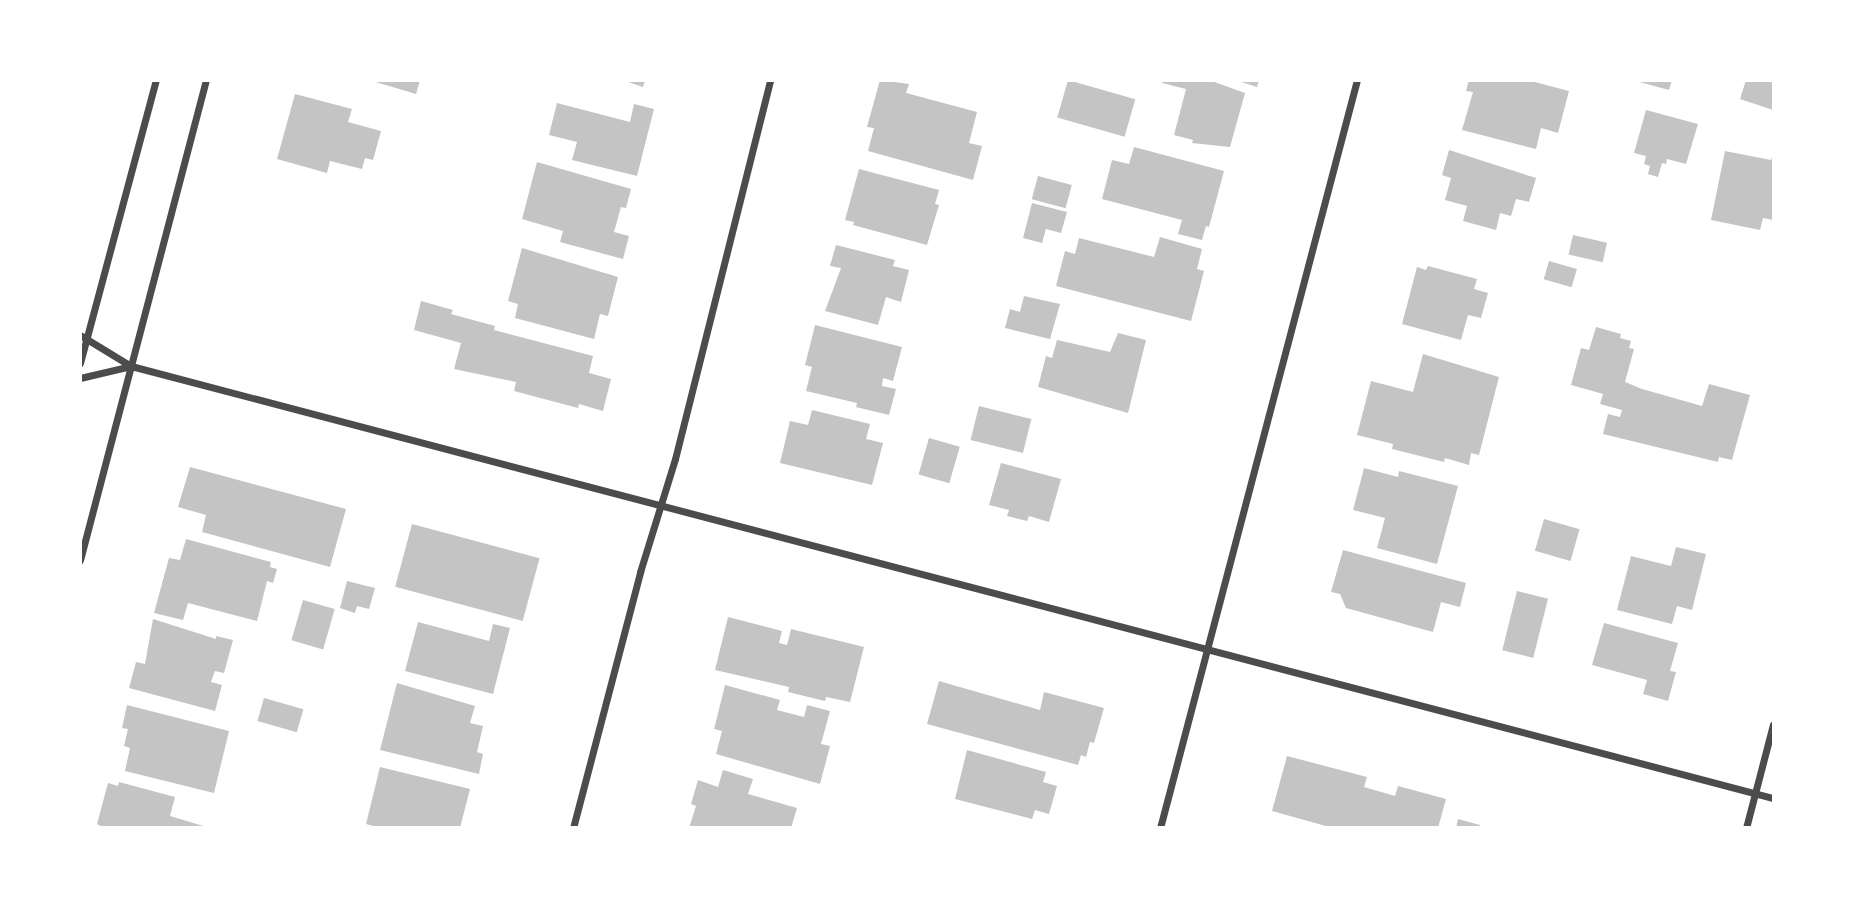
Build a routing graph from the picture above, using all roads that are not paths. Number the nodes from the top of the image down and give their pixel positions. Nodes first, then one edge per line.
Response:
1 (156, 80) edge
2 (206, 80) edge
3 (770, 80) edge
4 (1357, 80) edge
5 (84, 336) edge
6 (80, 363) edge
7 (131, 366) junction
8 (80, 378) edge
9 (662, 505) junction
10 (80, 560) edge
11 (1206, 650) junction
12 (1773, 724) edge
13 (1755, 794) junction
14 (1773, 799) edge
15 (573, 828) edge
16 (1160, 828) edge
17 (1746, 828) edge

1 - 5 street
2 - 7 street
3 - 9 street
4 - 11 street
5 - 6 street
5 - 7 street
7 - 8 street
7 - 9 street
7 - 10 street
9 - 11 street
9 - 15 street
11 - 13 street
11 - 16 street
12 - 13 street
13 - 14 street
13 - 17 street

